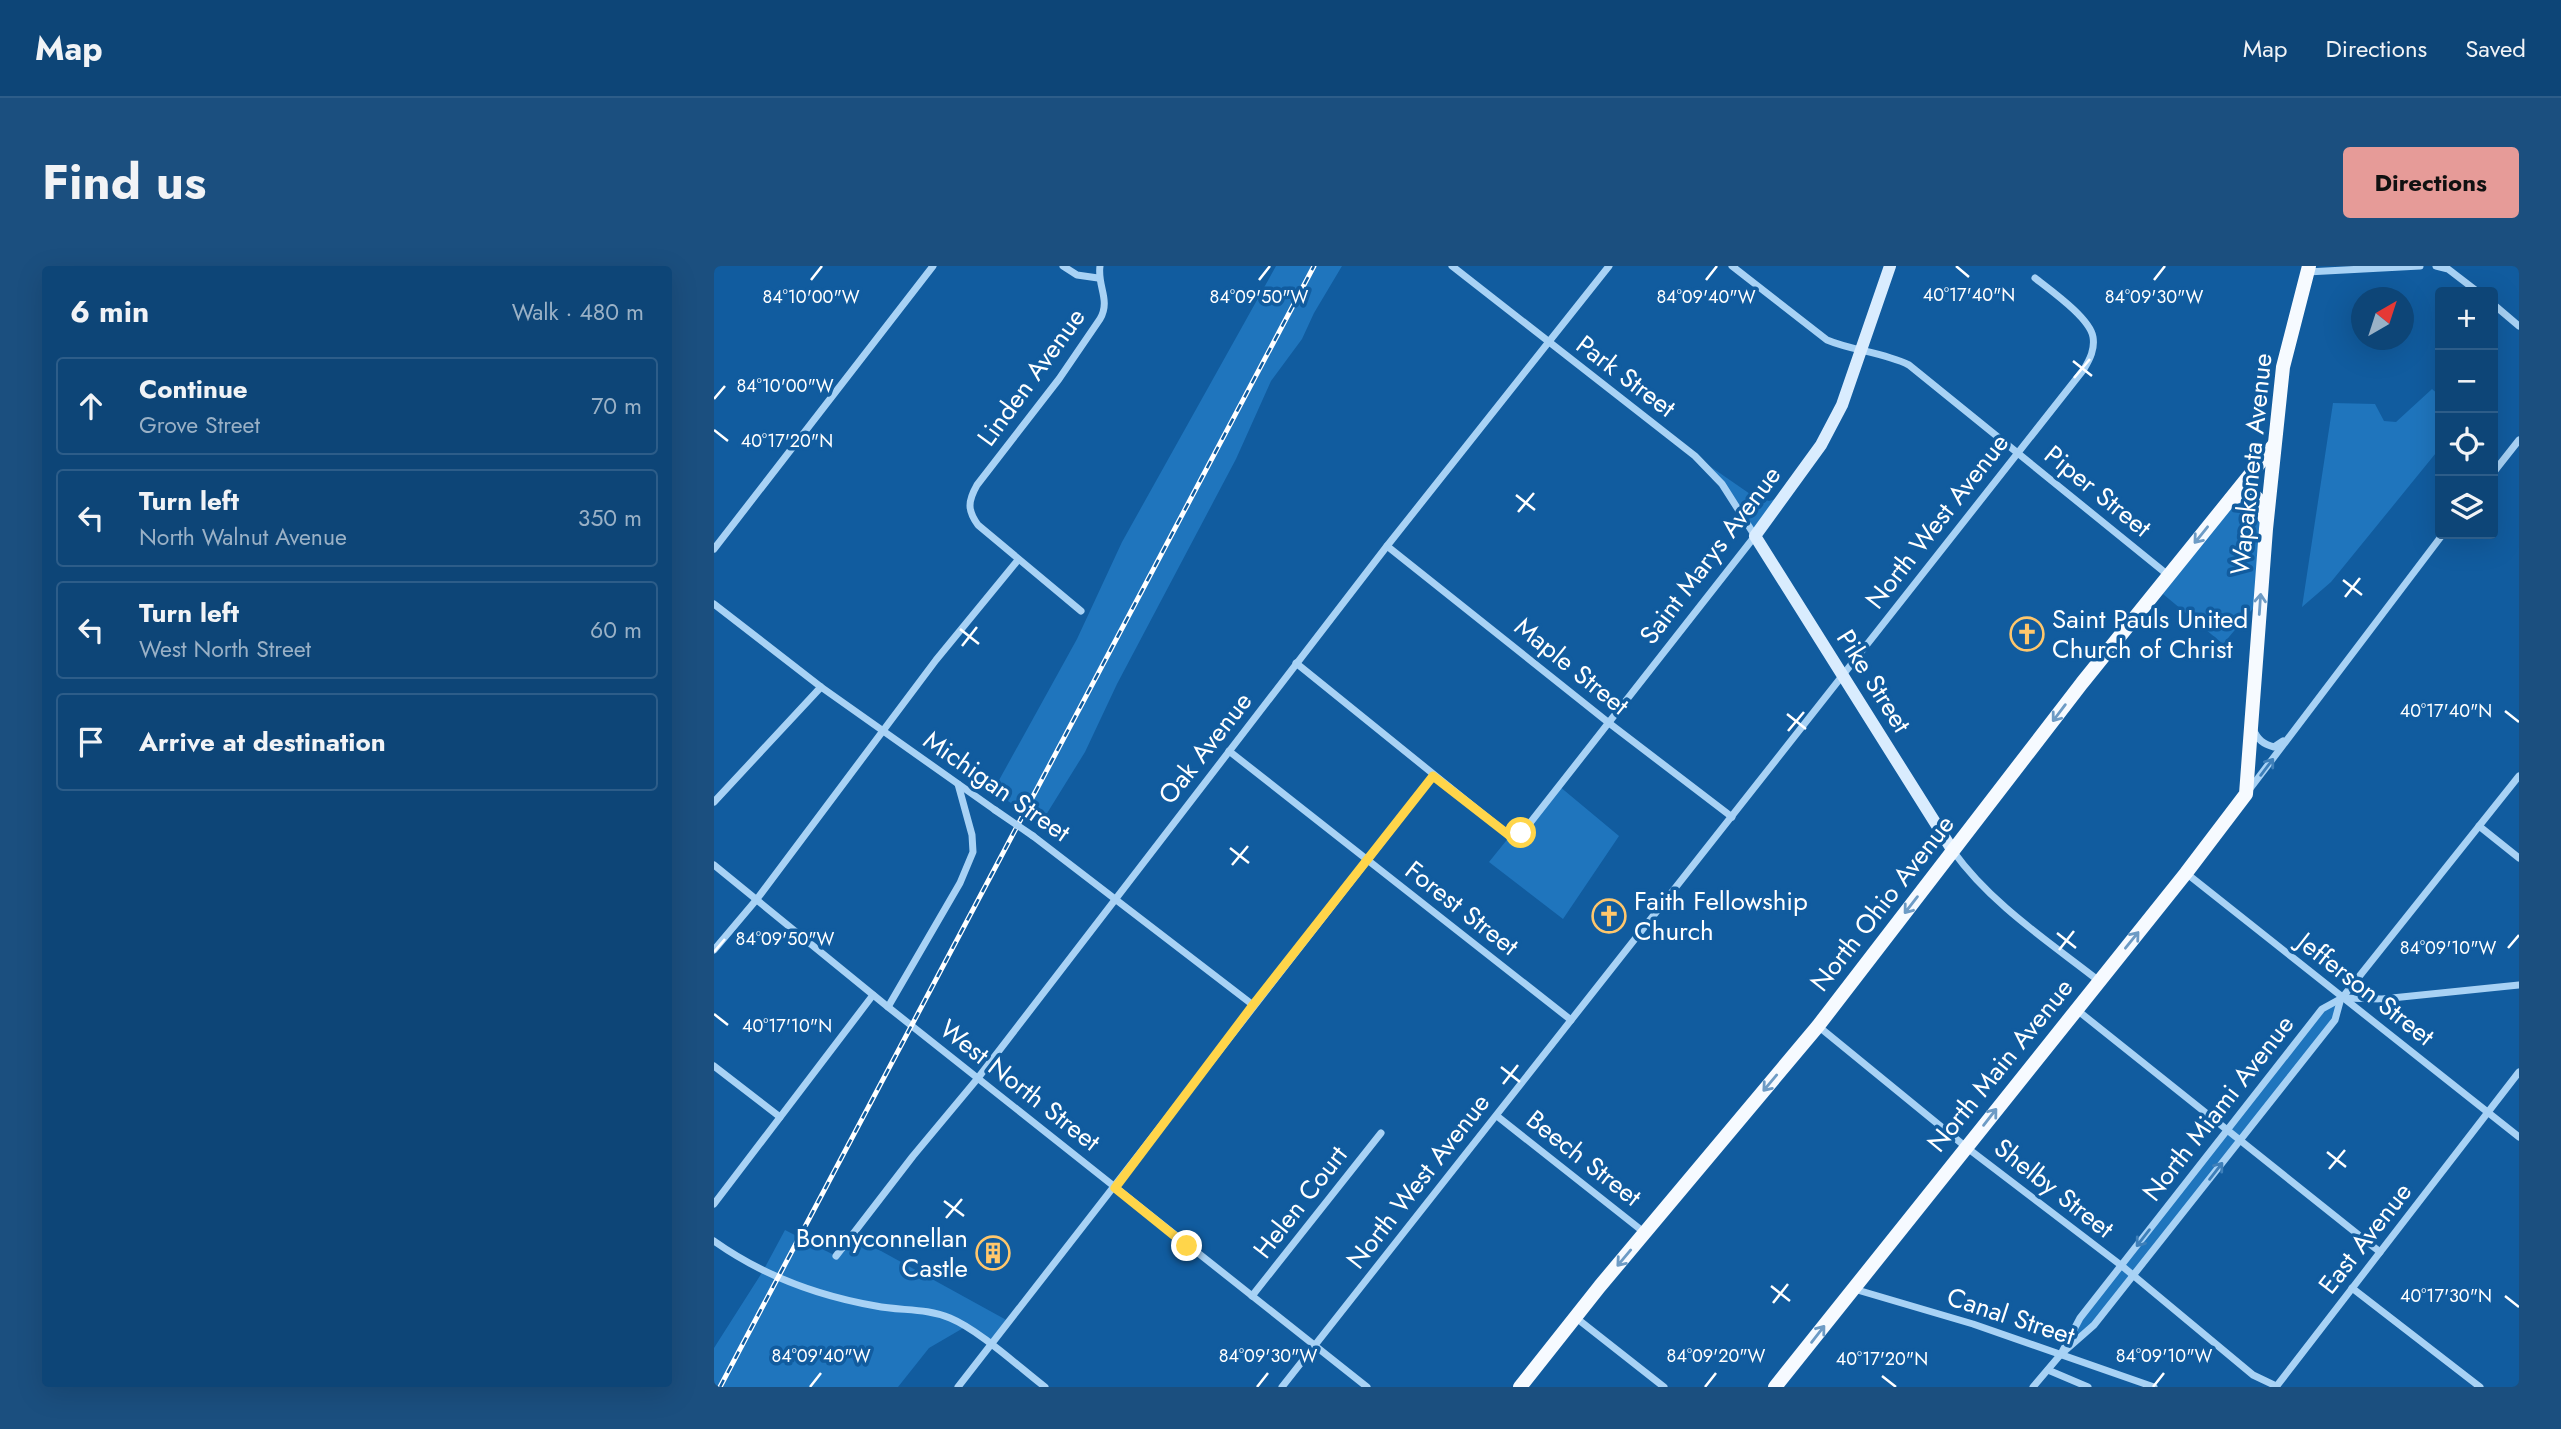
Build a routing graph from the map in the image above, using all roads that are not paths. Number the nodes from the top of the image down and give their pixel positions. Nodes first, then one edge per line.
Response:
1 (933, 266) edge
2 (1063, 266) edge
3 (1100, 266) edge
4 (1452, 266) edge
5 (1609, 266) edge
6 (1732, 266) edge
7 (1890, 266) edge
8 (2420, 266) edge
9 (2435, 266) edge
10 (2308, 269) edge
11 (1098, 278) junction
12 (2035, 278) dead end
13 (2471, 287) edge
14 (2498, 308) edge
15 (2519, 326) edge
16 (1549, 344) junction
17 (1862, 351) junction
18 (2519, 440) edge
19 (2274, 444) junction
20 (2017, 453) junction
21 (2498, 466) edge
22 (2227, 502) junction
23 (2266, 529) junction
24 (1755, 536) junction
25 (2439, 539) edge
26 (1387, 546) junction
27 (714, 549) edge
28 (1018, 560) junction
29 (2168, 575) junction
30 (714, 604) edge
31 (1081, 611) dead end
32 (1296, 663) junction
33 (1844, 676) junction
34 (821, 687) junction
35 (1609, 723) junction
36 (2251, 725) junction
37 (882, 732) junction
38 (2287, 739) junction
39 (1229, 751) junction
40 (1433, 776) junction
41 (2519, 776) edge
42 (958, 783) junction
43 (2246, 794) junction
44 (714, 803) edge
45 (1732, 817) junction
46 (2479, 826) junction
47 (1953, 851) junction
48 (2519, 858) edge
49 (1368, 860) junction
50 (714, 865) edge
51 (2186, 873) junction
52 (757, 899) junction
53 (1116, 899) junction
54 (714, 950) edge
55 (2099, 981) junction
56 (2519, 985) edge
57 (873, 995) junction
58 (2342, 998) junction
59 (1253, 1005) junction
60 (888, 1007) junction
61 (2077, 1010) junction
62 (1571, 1020) junction
63 (1818, 1026) junction
64 (714, 1066) edge
65 (2519, 1072) edge
66 (978, 1078) junction
67 (2488, 1112) junction
68 (1497, 1116) junction
69 (779, 1117) junction
70 (2228, 1129) junction
71 (1381, 1133) dead end
72 (2519, 1137) edge
73 (2240, 1139) junction
74 (1966, 1147) junction
75 (1115, 1188) junction
76 (714, 1204) edge
77 (1645, 1233) junction
78 (714, 1241) edge
79 (2380, 1252) junction
80 (836, 1256) dead end
81 (2122, 1266) junction
82 (2134, 1276) junction
83 (1853, 1289) junction
84 (2352, 1289) junction
85 (1252, 1296) junction
86 (1575, 1317) junction
87 (992, 1345) junction
88 (1315, 1346) junction
89 (2062, 1354) junction
90 (2232, 1357) joint
91 (2048, 1370) junction
92 (958, 1387) edge
93 (1045, 1387) edge
94 (1282, 1387) edge
95 (1367, 1387) edge
96 (1520, 1387) edge
97 (1664, 1387) edge
98 (1775, 1387) edge
99 (2033, 1387) edge
100 (2088, 1387) edge
101 (2154, 1387) edge
102 (2276, 1387) edge
103 (2480, 1387) edge

1 - 27 street
2 - 11 street
3 - 11 street, Linden Avenue
4 - 16 street, Park Street
5 - 16 street, Oak Avenue
6 - 17 street, Piper Street
7 - 17 main road, Saint Marys Avenue
8 - 10 street
9 - 13 street
10 - 19 main road, Wapakoneta Avenue
11 - 28 street, Linden Avenue
12 - 20 street, North West Avenue
14 - 15 street
16 - 24 street, Park Street
16 - 26 street, Oak Avenue
17 - 20 street, Piper Street
17 - 24 main road, Saint Marys Avenue
18 - 21 street
19 - 22 main road, North Ohio Avenue
19 - 23 main road, Wapakoneta Avenue
20 - 29 street, Piper Street
20 - 33 street, North West Avenue
22 - 23 main road
22 -> 29 main road, North Ohio Avenue
36 -> 23 main road, Wapakoneta Avenue
24 - 33 main road, Pike Street
24 - 35 street, Saint Marys Avenue
25 - 38 street, North Main Avenue
26 - 32 street, Oak Avenue
26 - 35 street, Maple Street
28 - 31 street
28 - 37 street
29 -> 47 main road, North Ohio Avenue
30 - 34 street, Michigan Street
32 - 39 street, Oak Avenue
32 - 40 street
33 - 45 street, North West Avenue
33 - 47 main road, Pike Street
34 - 37 street, Michigan Street
34 - 44 street
35 - 40 street, Saint Marys Avenue
35 - 45 street, Maple Street
36 - 38 street
36 - 43 main road, Wapakoneta Avenue
37 - 42 street, Michigan Street
37 - 52 street
43 -> 38 street, North Main Avenue
39 - 49 street, Forest Street
39 - 53 street, Oak Avenue
40 - 49 street
41 - 46 street, North Miami Avenue
42 - 53 street, Michigan Street, bridge
42 - 60 street
43 - 51 main road, North Main Avenue
45 - 62 street, North West Avenue
46 - 48 street
46 - 58 street, North Miami Avenue
47 - 55 street
47 -> 63 main road, North Ohio Avenue
49 - 59 street
49 - 62 street, Forest Street
50 - 52 street, West North Street
55 -> 51 main road, North Main Avenue
51 - 58 street, Jefferson Street
52 - 54 street
52 - 57 street, West North Street
53 - 59 street, Michigan Street
53 - 66 street, Oak Avenue
55 - 61 main road, North Main Avenue
56 - 58 street
57 - 60 street, West North Street
57 - 69 street
58 - 67 street, Jefferson Street
58 - 70 street, North Miami Avenue
58 - 73 street, North Miami Avenue
59 - 75 street
60 - 66 street, West North Street
61 - 70 street
74 -> 61 main road, North Main Avenue
62 - 68 street, North West Avenue
63 - 74 street, Shelby Street
63 -> 77 main road, North Ohio Avenue
64 - 69 street
65 - 67 street, East Avenue
66 - 75 street, West North Street
66 - 80 street, Oak Avenue
67 - 72 street, Jefferson Street
67 - 79 street, East Avenue
68 - 77 street, Beech Street
68 - 88 street, North West Avenue
69 - 76 street
70 - 73 street
70 -> 81 street, North Miami Avenue
71 - 85 street, Helen Court
73 - 79 street
82 -> 73 street, North Miami Avenue
74 - 81 street, Shelby Street
74 - 83 main road, North Main Avenue
75 - 85 street, West North Street
75 - 87 street
77 -> 86 main road, North Ohio Avenue
78 - 87 street
79 - 84 street, East Avenue
81 - 82 street, Shelby Street
81 - 89 street, North Miami Avenue
82 - 89 street, North Miami Avenue
82 - 90 street, Shelby Street
83 - 89 street, Canal Street
98 -> 83 main road, North Main Avenue
84 - 102 street, East Avenue
84 - 103 street
85 - 88 street, West North Street
86 - 96 main road, North Ohio Avenue
86 - 97 street
87 - 92 street
87 - 93 street
88 - 94 street, North West Avenue
88 - 95 street, West North Street
89 - 91 street, North Miami Avenue
89 - 101 street, Canal Street
90 - 102 street, East Avenue
91 - 99 street, North Miami Avenue
91 - 100 street

